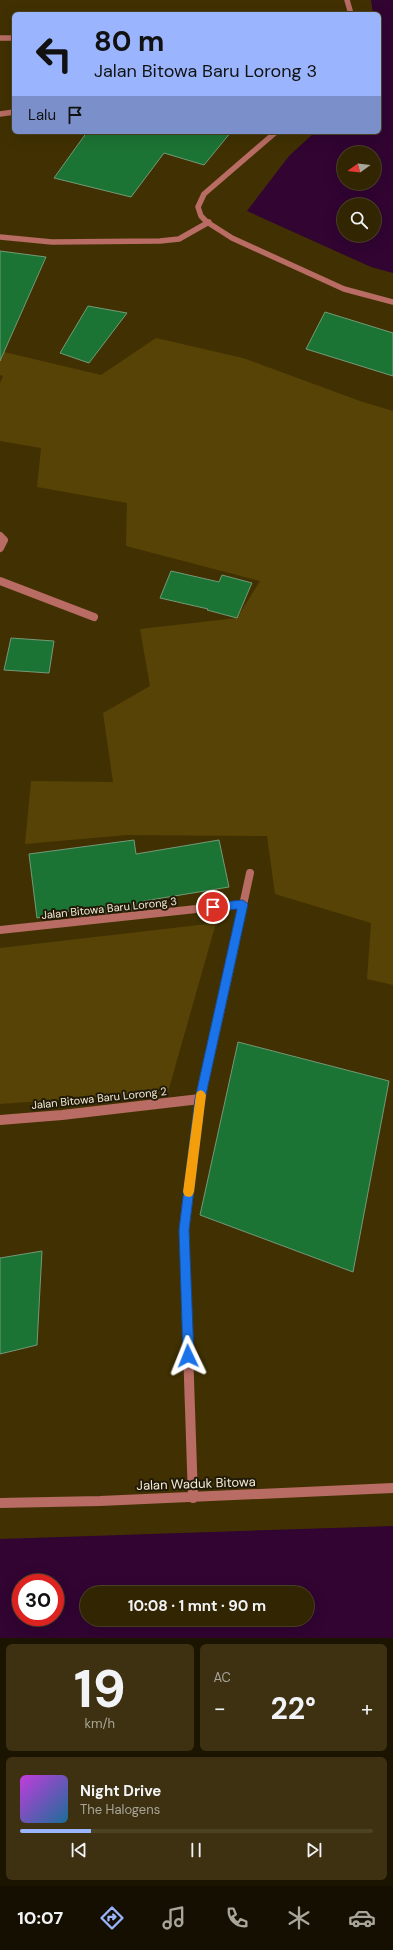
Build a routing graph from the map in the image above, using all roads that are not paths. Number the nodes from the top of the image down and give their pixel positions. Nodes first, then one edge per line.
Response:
1 (347, 0) edge
2 (350, 12) edge
3 (0, 38) edge
4 (12, 38) edge
5 (12, 112) edge
6 (0, 114) edge
7 (274, 134) edge
8 (208, 222) junction
9 (0, 237) edge
10 (393, 302) edge
11 (0, 536) edge
12 (0, 548) edge
13 (0, 580) edge
14 (94, 616) dead end
15 (250, 873) dead end
16 (243, 904) junction
17 (0, 930) edge
18 (200, 1099) junction
19 (0, 1120) edge
20 (393, 1488) edge
21 (193, 1498) junction
22 (0, 1503) edge

1 - 2 street
3 - 4 street
5 - 6 street
7 - 8 street
8 - 9 street
8 - 10 street
11 - 12 street
13 - 14 street
15 - 16 street
16 - 17 street, Jalan Bitowa Baru Lorong 3
16 - 18 street
18 - 19 street, Jalan Bitowa Baru Lorong 2
18 - 21 street
20 - 21 street, Jalan Waduk Bitowa
21 - 22 street, Jalan Waduk Bitowa

